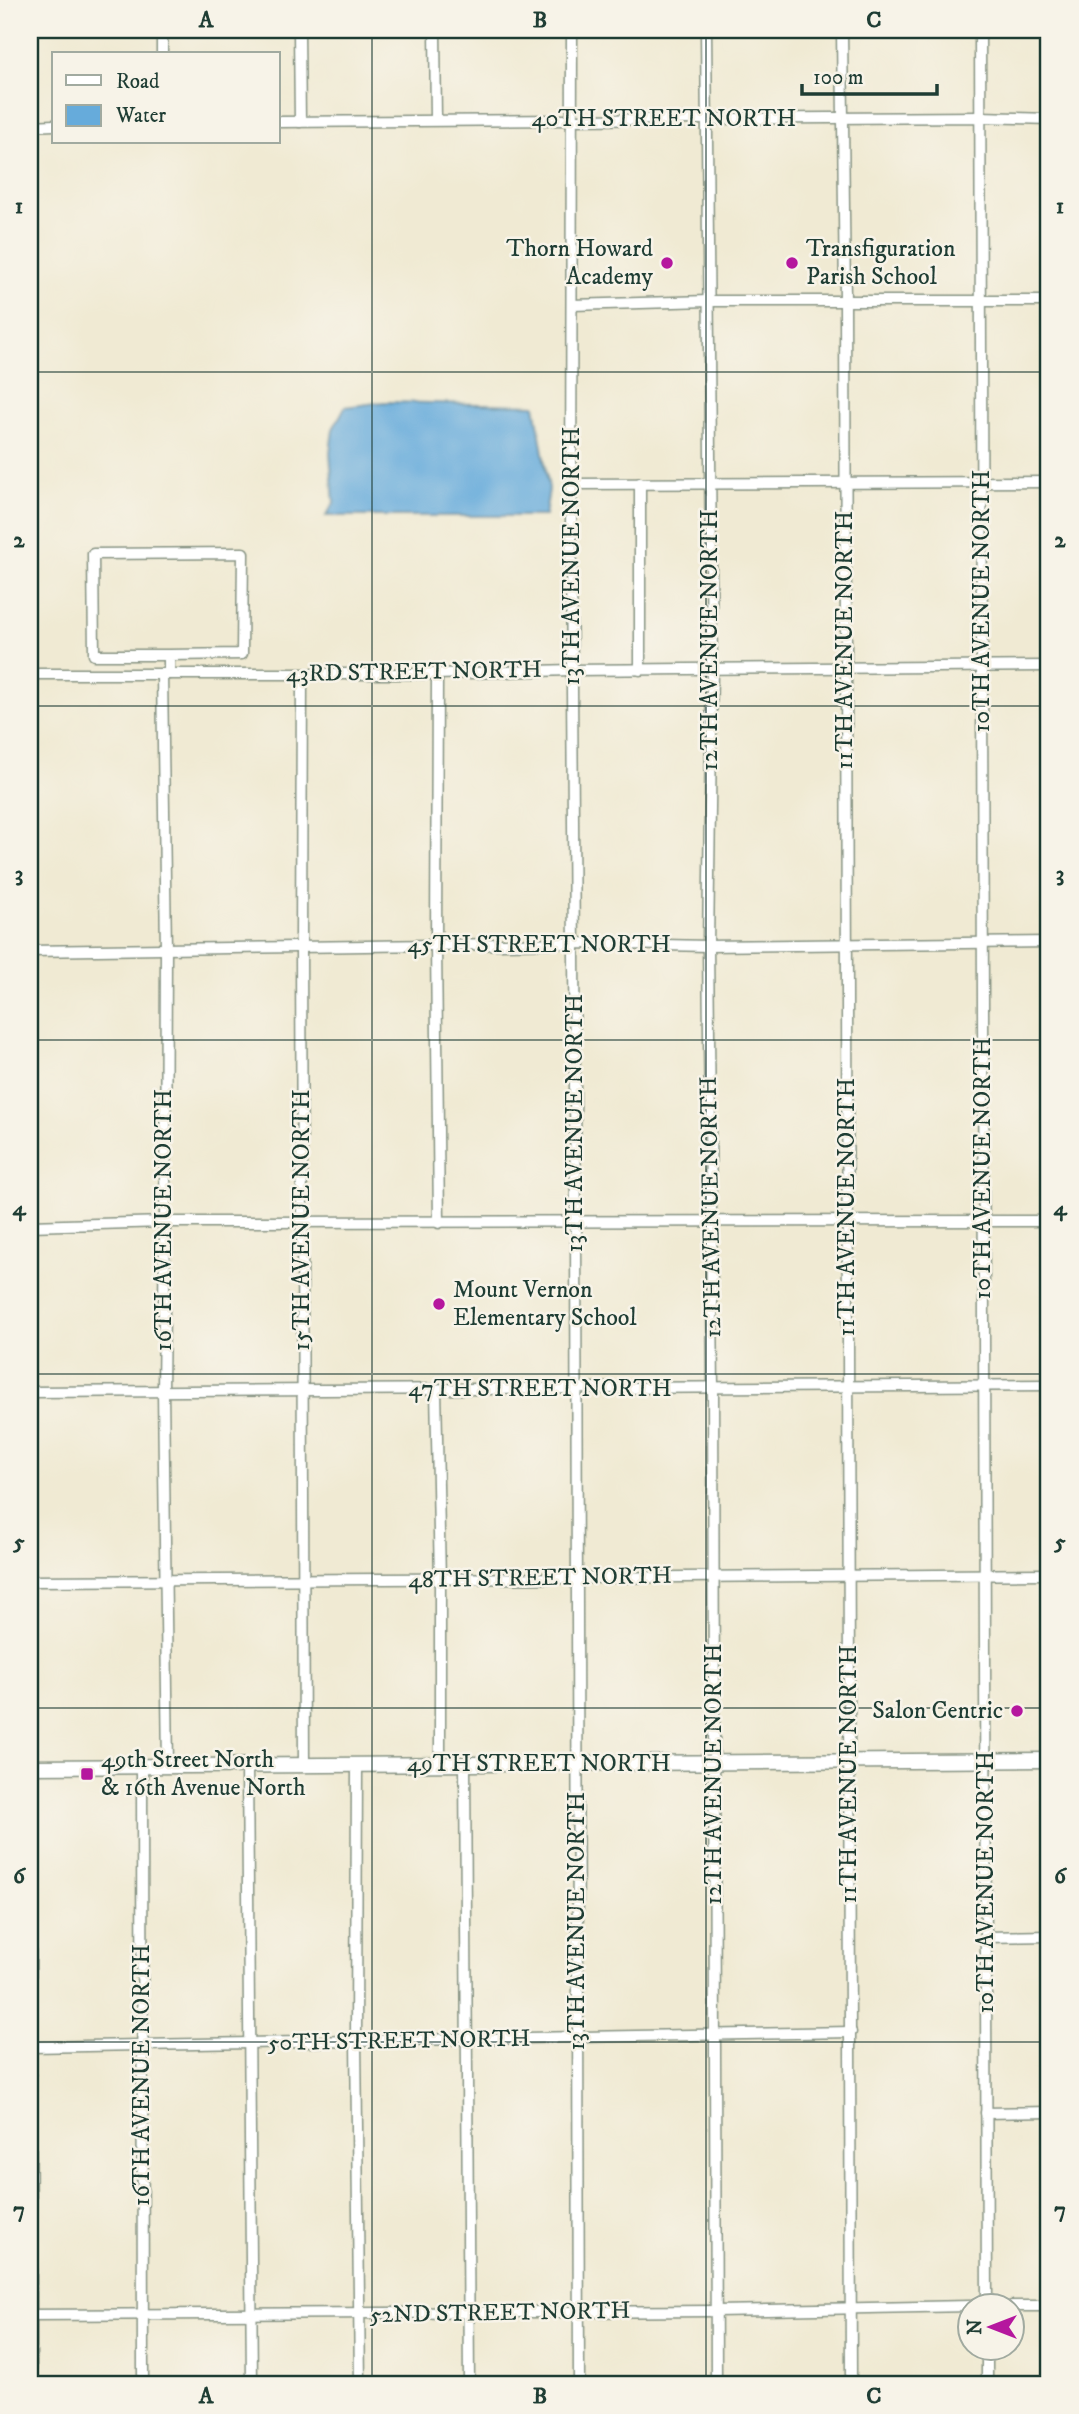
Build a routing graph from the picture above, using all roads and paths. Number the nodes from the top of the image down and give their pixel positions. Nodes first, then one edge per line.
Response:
1 (162, 30) edge
2 (299, 30) edge
3 (435, 30) edge
4 (572, 30) edge
5 (706, 30) edge
6 (842, 30) edge
7 (980, 30) edge
8 (162, 52) edge
9 (980, 117) junction
10 (844, 118) junction
11 (706, 119) junction
12 (1049, 119) edge
13 (436, 120) junction
14 (572, 120) junction
15 (280, 122) edge
16 (300, 122) junction
17 (52, 125) edge
18 (30, 126) edge
19 (981, 300) junction
20 (708, 301) junction
21 (845, 301) junction
22 (1049, 301) edge
23 (572, 304) junction
24 (1049, 482) edge
25 (640, 483) junction
26 (710, 483) junction
27 (572, 484) junction
28 (844, 484) junction
29 (981, 484) junction
30 (169, 655) junction
31 (982, 665) junction
32 (1049, 666) edge
33 (846, 667) junction
34 (712, 669) junction
35 (571, 670) junction
36 (640, 670) junction
37 (30, 674) edge
38 (166, 674) junction
39 (438, 674) junction
40 (302, 675) junction
41 (574, 943) junction
42 (983, 943) junction
43 (1049, 943) edge
44 (845, 944) junction
45 (301, 946) junction
46 (436, 946) junction
47 (708, 946) junction
48 (166, 949) junction
49 (30, 951) edge
50 (1049, 1220) edge
51 (165, 1222) junction
52 (576, 1222) junction
53 (710, 1222) junction
54 (847, 1222) junction
55 (984, 1222) junction
56 (302, 1223) junction
57 (439, 1223) junction
58 (30, 1227) edge
59 (1049, 1385) edge
60 (984, 1386) junction
61 (848, 1387) junction
62 (576, 1388) junction
63 (713, 1388) junction
64 (436, 1390) junction
65 (163, 1391) junction
66 (302, 1391) junction
67 (30, 1392) edge
68 (985, 1574) junction
69 (1049, 1574) edge
70 (713, 1576) junction
71 (849, 1576) junction
72 (577, 1579) junction
73 (166, 1580) junction
74 (302, 1580) junction
75 (440, 1580) junction
76 (30, 1581) edge
77 (1049, 1760) edge
78 (985, 1761) junction
79 (714, 1762) junction
80 (848, 1762) junction
81 (577, 1763) junction
82 (440, 1764) junction
83 (465, 1764) junction
84 (247, 1765) junction
85 (304, 1765) junction
86 (357, 1765) junction
87 (142, 1766) junction
88 (167, 1766) junction
89 (30, 1767) edge
90 (30, 1838) edge
91 (1049, 1936) edge
92 (986, 1937) junction
93 (30, 1959) edge
94 (851, 2032) junction
95 (714, 2035) junction
96 (578, 2037) junction
97 (467, 2039) junction
98 (356, 2042) junction
99 (251, 2043) junction
100 (141, 2045) junction
101 (32, 2047) junction
102 (1049, 2112) edge
103 (986, 2113) junction
104 (31, 2148) edge
105 (987, 2292) edge
106 (1049, 2305) edge
107 (956, 2306) edge
108 (1026, 2306) edge
109 (850, 2307) junction
110 (716, 2311) junction
111 (468, 2313) junction
112 (579, 2313) junction
113 (252, 2314) junction
114 (31, 2315) edge
115 (143, 2315) junction
116 (360, 2315) junction
117 (987, 2362) edge
118 (31, 2384) edge
119 (143, 2384) edge
120 (252, 2384) edge
121 (360, 2384) edge
122 (469, 2384) edge
123 (579, 2384) edge
124 (716, 2384) edge
125 (851, 2384) edge
126 (987, 2384) edge

1 - 8 street
2 - 16 street
3 - 13 street
4 - 14 street, 13TH AVENUE NORTH
5 - 11 street, 12TH AVENUE NORTH
6 - 10 street, 11TH AVENUE NORTH
7 - 9 street, 10TH AVENUE NORTH
9 - 10 street, 40TH STREET NORTH
9 - 12 street, 40TH STREET NORTH
9 - 19 street, 10TH AVENUE NORTH
10 - 11 street, 40TH STREET NORTH
10 - 21 street, 11TH AVENUE NORTH
11 - 14 street, 40TH STREET NORTH
11 - 20 street, 12TH AVENUE NORTH
13 - 14 street, 40TH STREET NORTH
13 - 16 street, 40TH STREET NORTH
14 - 23 street, 13TH AVENUE NORTH
15 - 16 street, 40TH STREET NORTH
17 - 18 street
19 - 21 street
19 - 22 street
19 - 29 street, 10TH AVENUE NORTH
20 - 21 street
20 - 23 street
20 - 26 street, 12TH AVENUE NORTH
21 - 28 street, 11TH AVENUE NORTH
23 - 27 street, 13TH AVENUE NORTH
24 - 29 street
25 - 26 street
25 - 27 street
25 - 36 street
26 - 28 street
26 - 34 street, 12TH AVENUE NORTH
27 - 35 street, 13TH AVENUE NORTH
28 - 29 street
28 - 33 street, 11TH AVENUE NORTH
29 - 31 street, 10TH AVENUE NORTH
30 - 30 street
30 - 38 street, 16TH AVENUE NORTH
31 - 32 street, 43RD STREET NORTH
31 - 33 street, 43RD STREET NORTH
31 - 42 street, 10TH AVENUE NORTH
33 - 34 street, 43RD STREET NORTH
33 - 44 street, 11TH AVENUE NORTH
34 - 36 street, 43RD STREET NORTH
34 - 47 street, 12TH AVENUE NORTH
35 - 36 street, 43RD STREET NORTH
35 - 39 street, 43RD STREET NORTH
35 - 41 street, 13TH AVENUE NORTH
37 - 38 street, 43RD STREET NORTH
38 - 40 street, 43RD STREET NORTH
38 - 48 street, 16TH AVENUE NORTH
39 - 40 street, 43RD STREET NORTH
39 - 46 street
40 - 45 street, 15TH AVENUE NORTH
41 - 46 street, 45TH STREET NORTH
41 - 47 street, 45TH STREET NORTH
41 - 52 street, 13TH AVENUE NORTH
42 - 43 street, 45TH STREET NORTH
42 - 44 street, 45TH STREET NORTH
42 - 55 street, 10TH AVENUE NORTH
44 - 47 street, 45TH STREET NORTH
44 - 54 street, 11TH AVENUE NORTH
45 - 46 street, 45TH STREET NORTH
45 - 48 street, 45TH STREET NORTH
45 - 56 street, 15TH AVENUE NORTH
46 - 57 street
47 - 53 street, 12TH AVENUE NORTH
48 - 49 street, 45TH STREET NORTH
48 - 51 street, 16TH AVENUE NORTH
50 - 55 street
51 - 56 street
51 - 58 street
51 - 65 street, 16TH AVENUE NORTH
52 - 53 street
52 - 57 street
52 - 62 street, 13TH AVENUE NORTH
53 - 54 street
53 - 63 street, 12TH AVENUE NORTH
54 - 55 street
54 - 61 street, 11TH AVENUE NORTH
55 - 60 street, 10TH AVENUE NORTH
56 - 57 street
56 - 66 street, 15TH AVENUE NORTH
59 - 60 street, 47TH STREET NORTH
60 - 61 street, 47TH STREET NORTH
60 - 68 street, 10TH AVENUE NORTH
61 - 63 street, 47TH STREET NORTH
61 - 71 street, 11TH AVENUE NORTH
62 - 63 street, 47TH STREET NORTH
62 - 64 street, 47TH STREET NORTH
62 - 72 street, 13TH AVENUE NORTH
63 - 70 street, 12TH AVENUE NORTH
64 - 66 street, 47TH STREET NORTH
64 - 75 street
65 - 66 street, 47TH STREET NORTH
65 - 67 street, 47TH STREET NORTH
65 - 73 street, 16TH AVENUE NORTH
66 - 74 street, 15TH AVENUE NORTH
68 - 69 street, 48TH STREET NORTH
68 - 71 street, 48TH STREET NORTH
68 - 78 street, 10TH AVENUE NORTH
70 - 71 street, 48TH STREET NORTH
70 - 72 street, 48TH STREET NORTH
70 - 79 street, 12TH AVENUE NORTH
71 - 80 street, 11TH AVENUE NORTH
72 - 75 street, 48TH STREET NORTH
72 - 81 street, 13TH AVENUE NORTH
73 - 74 street, 48TH STREET NORTH
73 - 76 street, 48TH STREET NORTH
73 - 88 street, 16TH AVENUE NORTH
74 - 75 street, 48TH STREET NORTH
74 - 85 street, 15TH AVENUE NORTH
75 - 82 street
77 - 78 main road, 49TH STREET NORTH
78 - 80 main road, 49TH STREET NORTH
78 - 92 street, 10TH AVENUE NORTH
79 - 80 main road, 49TH STREET NORTH
79 - 81 main road, 49TH STREET NORTH
79 - 95 street, 12TH AVENUE NORTH
80 - 94 street, 11TH AVENUE NORTH
81 - 83 main road, 49TH STREET NORTH
81 - 96 street, 13TH AVENUE NORTH
82 - 83 main road, 49TH STREET NORTH
82 - 86 main road, 49TH STREET NORTH
83 - 97 street
84 - 85 main road, 49TH STREET NORTH
84 - 88 main road, 49TH STREET NORTH
84 - 99 street
85 - 86 main road, 49TH STREET NORTH
86 - 98 street
87 - 88 main road, 49TH STREET NORTH
87 - 89 main road, 49TH STREET NORTH
87 - 100 street, 16TH AVENUE NORTH
90 - 93 street
91 - 92 street
92 - 103 street, 10TH AVENUE NORTH
93 - 101 street
94 - 95 street, 50TH STREET NORTH
94 - 109 street, 11TH AVENUE NORTH
95 - 96 street, 50TH STREET NORTH
95 - 110 street, 12TH AVENUE NORTH
96 - 97 street, 50TH STREET NORTH
96 - 112 street, 13TH AVENUE NORTH
97 - 98 street, 50TH STREET NORTH
97 - 111 street
98 - 99 street, 50TH STREET NORTH
98 - 116 street
99 - 100 street, 50TH STREET NORTH
99 - 113 street
100 - 101 street, 50TH STREET NORTH
100 - 115 street, 16TH AVENUE NORTH
101 - 104 street
102 - 103 street
103 - 105 street, 10TH AVENUE NORTH
104 - 114 street
106 - 108 street
107 - 109 street, 52ND STREET NORTH
109 - 110 street, 52ND STREET NORTH
109 - 125 street, 11TH AVENUE NORTH
110 - 112 street, 52ND STREET NORTH
110 - 124 street, 12TH AVENUE NORTH
111 - 112 street, 52ND STREET NORTH
111 - 116 street, 52ND STREET NORTH
111 - 122 street
112 - 123 street, 13TH AVENUE NORTH
113 - 115 street, 52ND STREET NORTH
113 - 116 street, 52ND STREET NORTH
113 - 120 street
114 - 115 street, 52ND STREET NORTH
114 - 118 street
115 - 119 street, 16TH AVENUE NORTH
116 - 121 street
117 - 126 street

